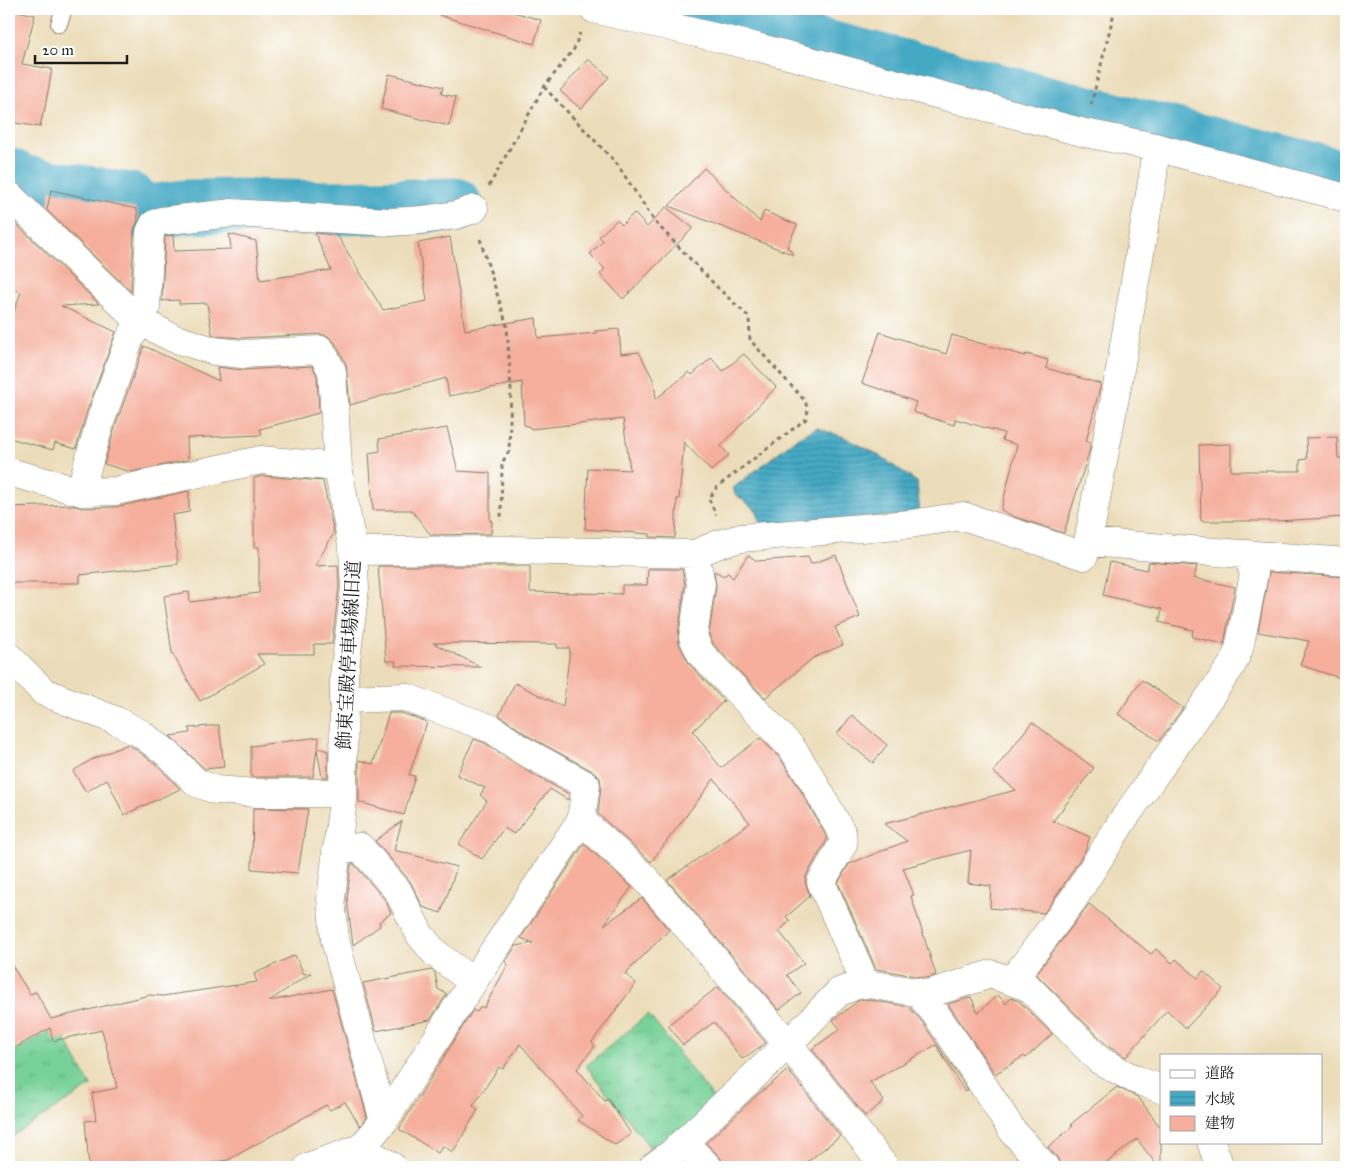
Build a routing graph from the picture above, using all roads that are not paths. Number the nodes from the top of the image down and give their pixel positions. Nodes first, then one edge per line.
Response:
1 (589, 17) edge
2 (1156, 147) junction
3 (9, 195) edge
4 (1346, 198) edge
5 (474, 209) road end
6 (140, 321) junction
7 (338, 467) junction
8 (9, 472) edge
9 (82, 492) junction
10 (1088, 542) junction
11 (353, 551) junction
12 (695, 554) junction
13 (1247, 554) junction
14 (1346, 562) edge
15 (9, 658) edge
16 (344, 699) junction
17 (343, 793) junction
18 (581, 820) junction
19 (336, 850) junction
20 (1012, 981) junction
21 (473, 982) junction
22 (862, 983) junction
23 (917, 992) junction
24 (788, 1044) junction
25 (1160, 1089) edge
26 (384, 1121) junction
27 (683, 1142) junction
28 (1212, 1144) edge
29 (358, 1158) edge
30 (308, 1167) edge
31 (393, 1167) edge
32 (653, 1167) edge
33 (708, 1167) edge
34 (885, 1167) edge
35 (1045, 1167) edge
36 (1220, 1167) edge

1 - 2 street
2 - 4 street
2 - 10 street
3 - 6 street, 飾東宝殿停車場線旧道
5 - 6 street
6 - 7 street, 飾東宝殿停車場線旧道
6 - 9 street
7 - 9 street
7 - 11 street, 飾東宝殿停車場線旧道
8 - 9 street
10 - 12 street
10 - 13 street
11 - 12 street
11 - 16 street, 飾東宝殿停車場線旧道
12 - 22 street
13 - 14 street
13 - 20 street
15 - 17 street
16 - 17 street, 飾東宝殿停車場線旧道
16 - 18 street
17 - 19 street, 飾東宝殿停車場線旧道
18 - 21 street
18 - 24 street
19 - 21 street
19 - 26 street, 飾東宝殿停車場線旧道
20 - 23 street
20 - 25 street
21 - 26 street
22 - 23 street
22 - 24 street
23 - 35 street
24 - 27 street
24 - 34 street
26 - 29 street
27 - 32 street
27 - 33 street
28 - 36 street
29 - 30 street
29 - 31 street

